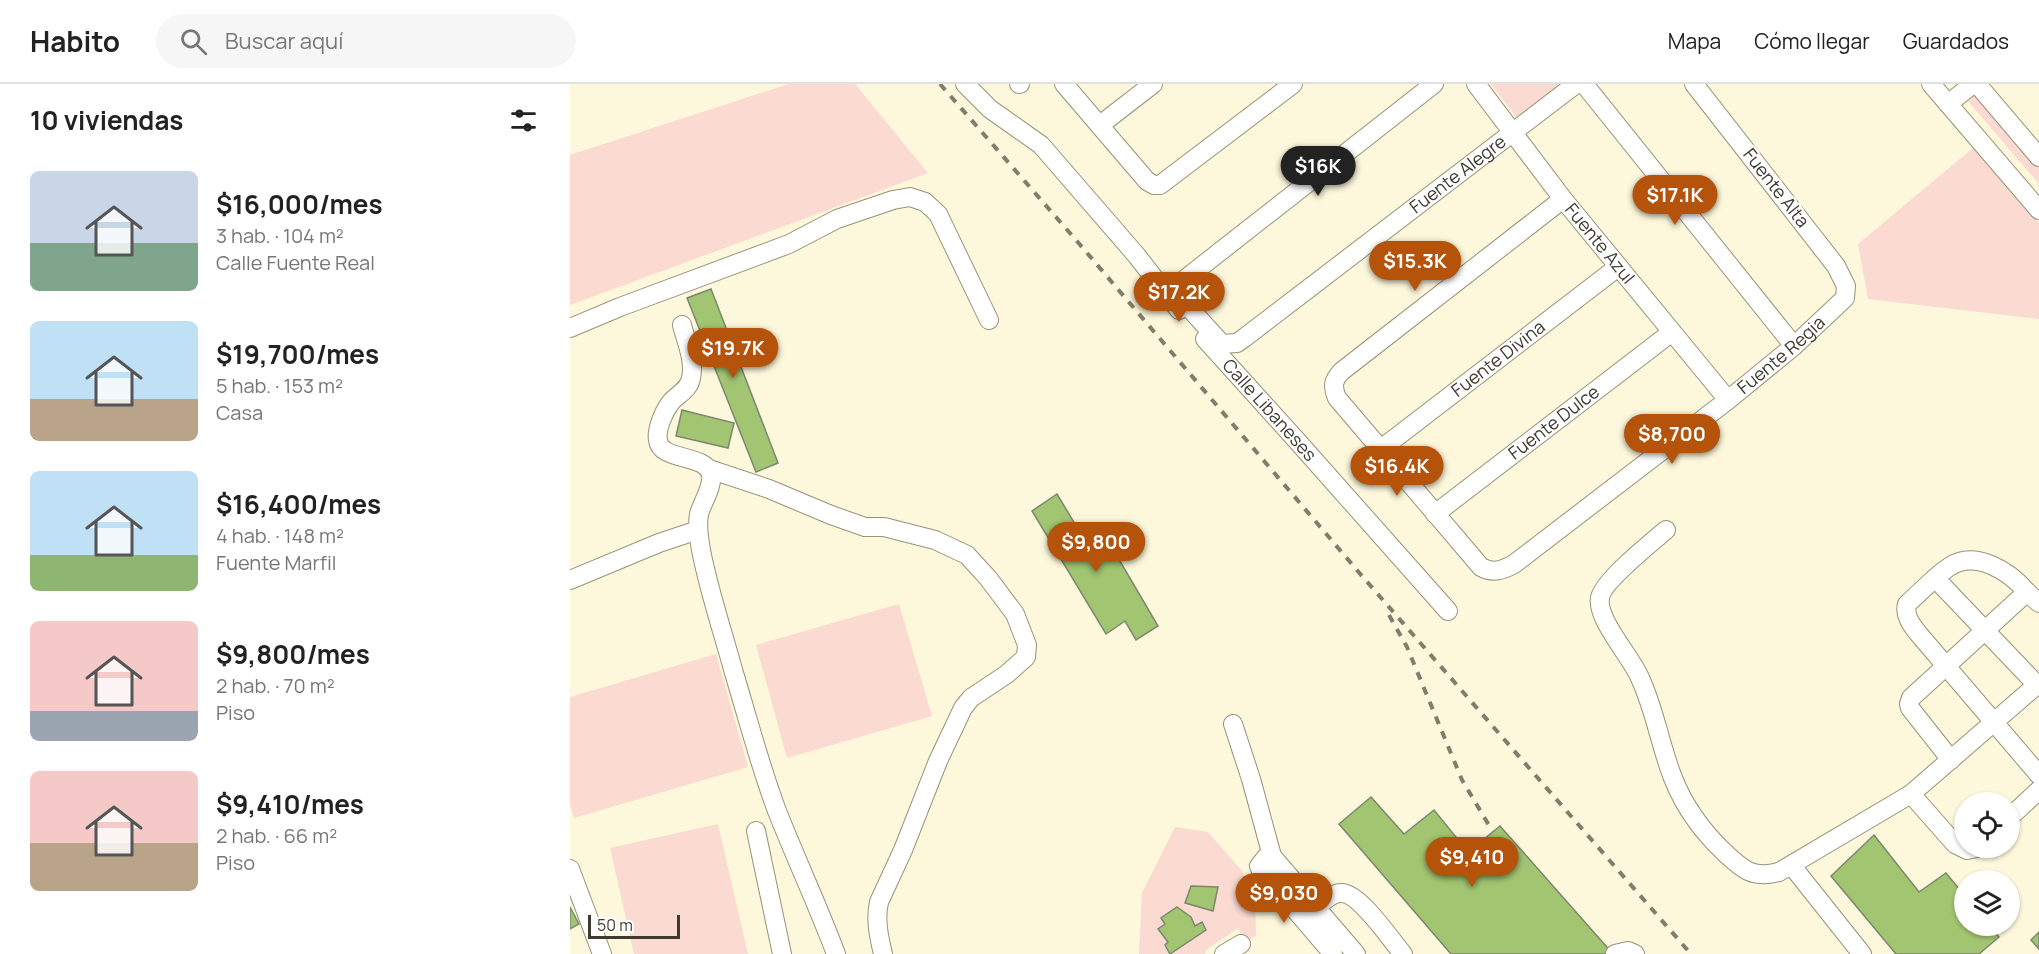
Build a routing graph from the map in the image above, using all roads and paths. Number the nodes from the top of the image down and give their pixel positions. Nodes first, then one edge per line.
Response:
1 (965, 84) edge
2 (1064, 84) edge
3 (1153, 84) edge
4 (1293, 84) edge
5 (1434, 84) edge
6 (1476, 84) edge
7 (1576, 84) edge
8 (1584, 84) edge
9 (1694, 84) edge
10 (1931, 84) edge
11 (1975, 84) edge
12 (1948, 104) junction
13 (1100, 125) junction
14 (1513, 133) junction
15 (2039, 157) edge
16 (1563, 199) junction
17 (2039, 210) edge
18 (1618, 267) junction
19 (1845, 298) joint
20 (989, 320) dead end
21 (682, 325) dead end
22 (570, 328) edge
23 (1672, 332) junction
24 (1794, 346) junction
25 (1728, 400) junction
26 (1381, 449) junction
27 (709, 469) junction
28 (1435, 514) junction
29 (699, 523) junction
30 (1666, 530) dead end
31 (1935, 578) junction
32 (570, 580) edge
33 (2033, 598) edge
34 (1448, 611) dead end
35 (1986, 631) junction
36 (1948, 666) junction
37 (2038, 684) edge
38 (1994, 722) junction
39 (1233, 724) dead end
40 (1951, 760) junction
41 (2039, 775) edge
42 (2039, 790) edge
43 (1911, 794) junction
44 (2020, 808) edge
45 (756, 831) dead end
46 (1954, 843) edge
47 (1791, 866) junction
48 (570, 869) edge
49 (1310, 914) junction
50 (1241, 944) dead end
51 (602, 954) edge
52 (783, 954) edge
53 (836, 954) edge
54 (883, 954) edge
55 (1224, 954) edge
56 (1333, 954) edge
57 (1356, 954) edge
58 (1403, 954) edge
59 (1615, 954) edge
60 (1635, 954) edge
61 (1862, 954) edge

1 - 34 street, Calle Libaneses
2 - 13 street
3 - 13 street
4 - 13 street
5 - 14 street, Fuente Alegre
6 - 14 street, Fuente Azul
7 - 14 street, Fuente Alegre
8 - 24 street
9 - 19 street, Fuente Alta
10 - 12 street
11 - 12 street
11 - 15 street
12 - 17 street
14 - 16 street, Fuente Azul
16 - 18 street, Fuente Azul
16 - 26 street
18 - 23 street, Fuente Azul
18 - 26 street, Fuente Divina
19 - 24 street, Fuente Regia
20 - 22 street
21 - 27 street
23 - 25 street, Fuente Azul
23 - 28 street, Fuente Dulce
24 - 25 street, Fuente Regia
25 - 28 street, Fuente Regia
26 - 28 street
27 - 29 street
27 - 54 street
29 - 32 street
29 - 53 street
30 - 47 street
31 - 33 street
31 - 35 street
31 - 36 street
33 - 35 street
35 - 36 street
35 - 37 street
36 - 38 street
36 - 40 street
37 - 38 street
38 - 40 street
38 - 41 street
39 - 49 street
40 - 43 street
42 - 44 street
43 - 46 street
43 - 47 street
45 - 52 street
47 - 61 street
48 - 51 street
49 - 56 street
49 - 57 street
49 - 58 street
50 - 55 street
59 - 60 street

